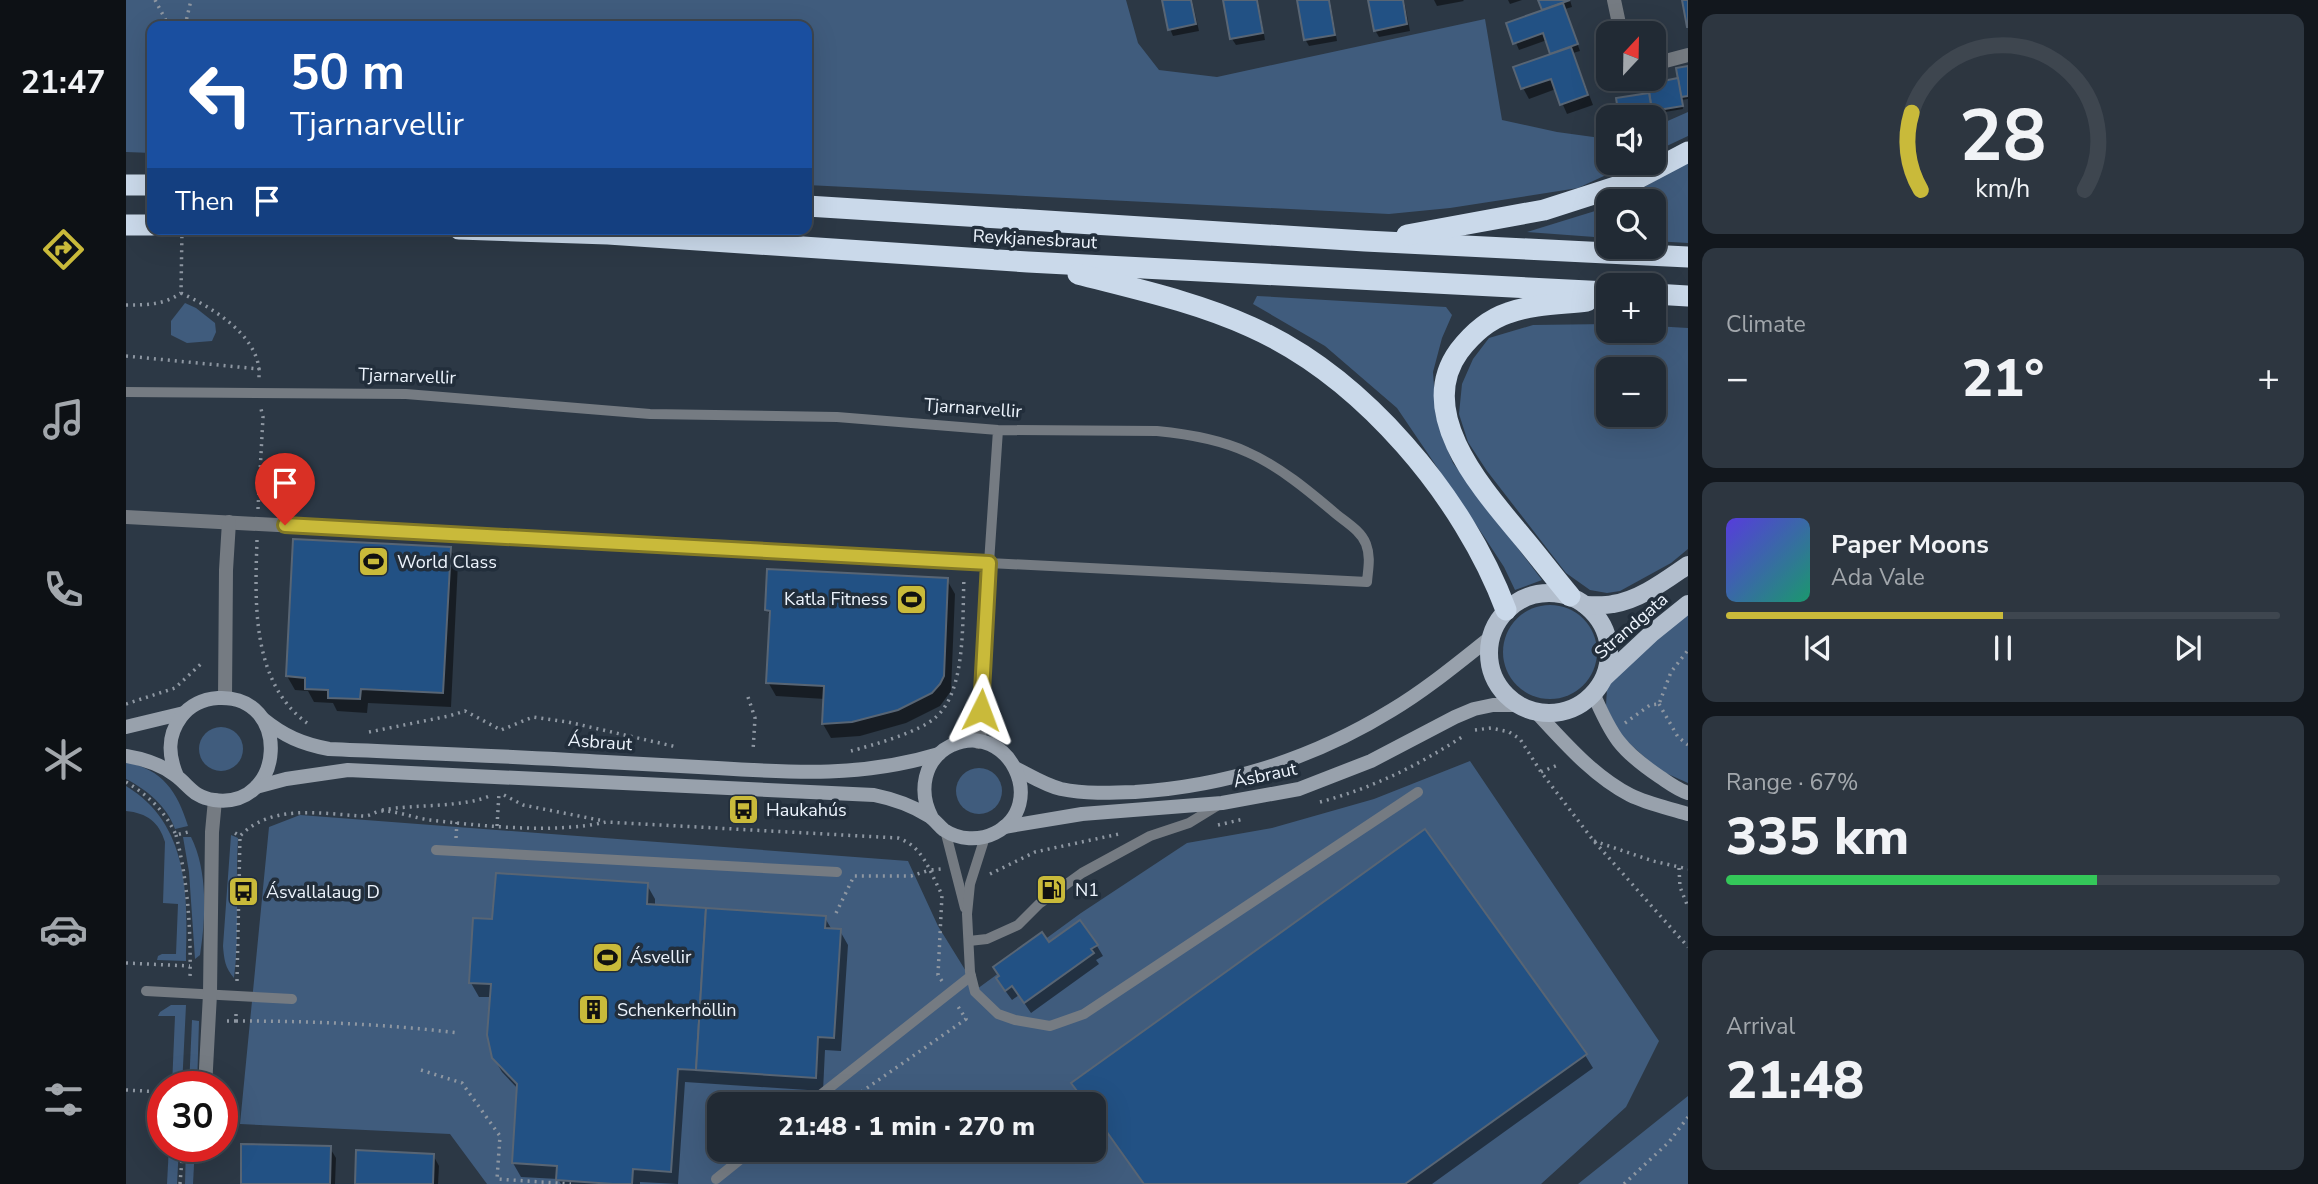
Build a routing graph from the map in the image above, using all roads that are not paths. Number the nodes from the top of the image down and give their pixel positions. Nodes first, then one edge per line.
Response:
1 (1614, 0) edge
2 (1618, 21) edge
3 (1688, 55) edge
4 (1666, 61) edge
5 (1688, 152) edge
6 (126, 185) edge
7 (147, 185) edge
8 (812, 206) edge
9 (126, 225) edge
10 (147, 225) edge
11 (623, 235) edge
12 (1365, 241) junction
13 (1688, 257) edge
14 (1028, 262) junction
15 (1596, 291) edge
16 (1666, 295) edge
17 (1688, 296) edge
18 (1596, 300) edge
19 (126, 392) edge
20 (998, 430) junction
21 (126, 517) edge
22 (229, 522) junction
23 (989, 563) junction
24 (1688, 565) edge
25 (1578, 601) junction
26 (1688, 604) edge
27 (1506, 610) junction
28 (1490, 637) junction
29 (1598, 687) junction
30 (225, 698) junction
31 (1518, 705) junction
32 (1536, 712) junction
33 (184, 713) junction
34 (263, 719) junction
35 (126, 727) edge
36 (979, 742) junction
37 (940, 753) junction
38 (126, 756) edge
39 (1017, 769) junction
40 (177, 776) junction
41 (256, 787) junction
42 (1418, 792) dead end
43 (1688, 793) edge
44 (215, 800) junction
45 (1222, 803) junction
46 (1688, 814) edge
47 (932, 818) junction
48 (1004, 827) junction
49 (945, 830) junction
50 (985, 837) junction
51 (436, 850) dead end
52 (836, 872) dead end
53 (967, 914) junction
54 (969, 941) junction
55 (971, 976) junction
56 (146, 991) dead end
57 (210, 994) junction
58 (292, 999) dead end
59 (206, 1071) edge
60 (824, 1092) edge
61 (737, 1162) edge
62 (716, 1179) dead end

1 - 2 street
3 - 4 street
5 - 12 highway
6 - 7 highway
8 - 12 highway, Reykjanesbraut
9 - 10 highway
11 - 14 highway, Reykjanesbraut
12 - 13 highway, Reykjanesbraut
14 - 15 highway, Reykjanesbraut
14 - 27 highway
16 - 17 highway
18 - 25 highway
19 - 20 lane, Tjarnarvellir
20 - 23 lane
20 - 23 lane, Tjarnarvellir
21 - 22 street, Tjarnarvellir
22 - 23 street, Tjarnarvellir
22 - 30 street
23 - 36 street
24 - 25 main road, Strandgata
25 - 27 main road
25 - 29 main road
26 - 29 main road, Strandgata
27 - 28 main road
28 - 31 main road
28 - 39 street, Ásbraut
29 - 32 main road
29 - 43 street
30 - 33 street
30 - 34 street
31 - 32 main road
31 - 45 street, Ásbraut
32 - 46 street
33 - 35 street
33 - 40 street
34 - 37 street, Ásbraut
34 - 41 street
36 - 37 street
36 - 39 street
37 - 47 street
38 - 40 street
39 - 48 street
40 - 44 street
41 - 44 street
41 - 47 street
42 - 55 lane
44 - 57 street
45 - 48 street, Ásbraut
45 - 54 lane
47 - 49 street
48 - 50 street
49 - 50 street
49 - 53 lane
50 - 53 lane
51 - 52 lane
53 - 54 lane
54 - 55 lane
55 - 60 lane
56 - 57 lane
57 - 58 lane
57 - 59 street
61 - 62 lane

